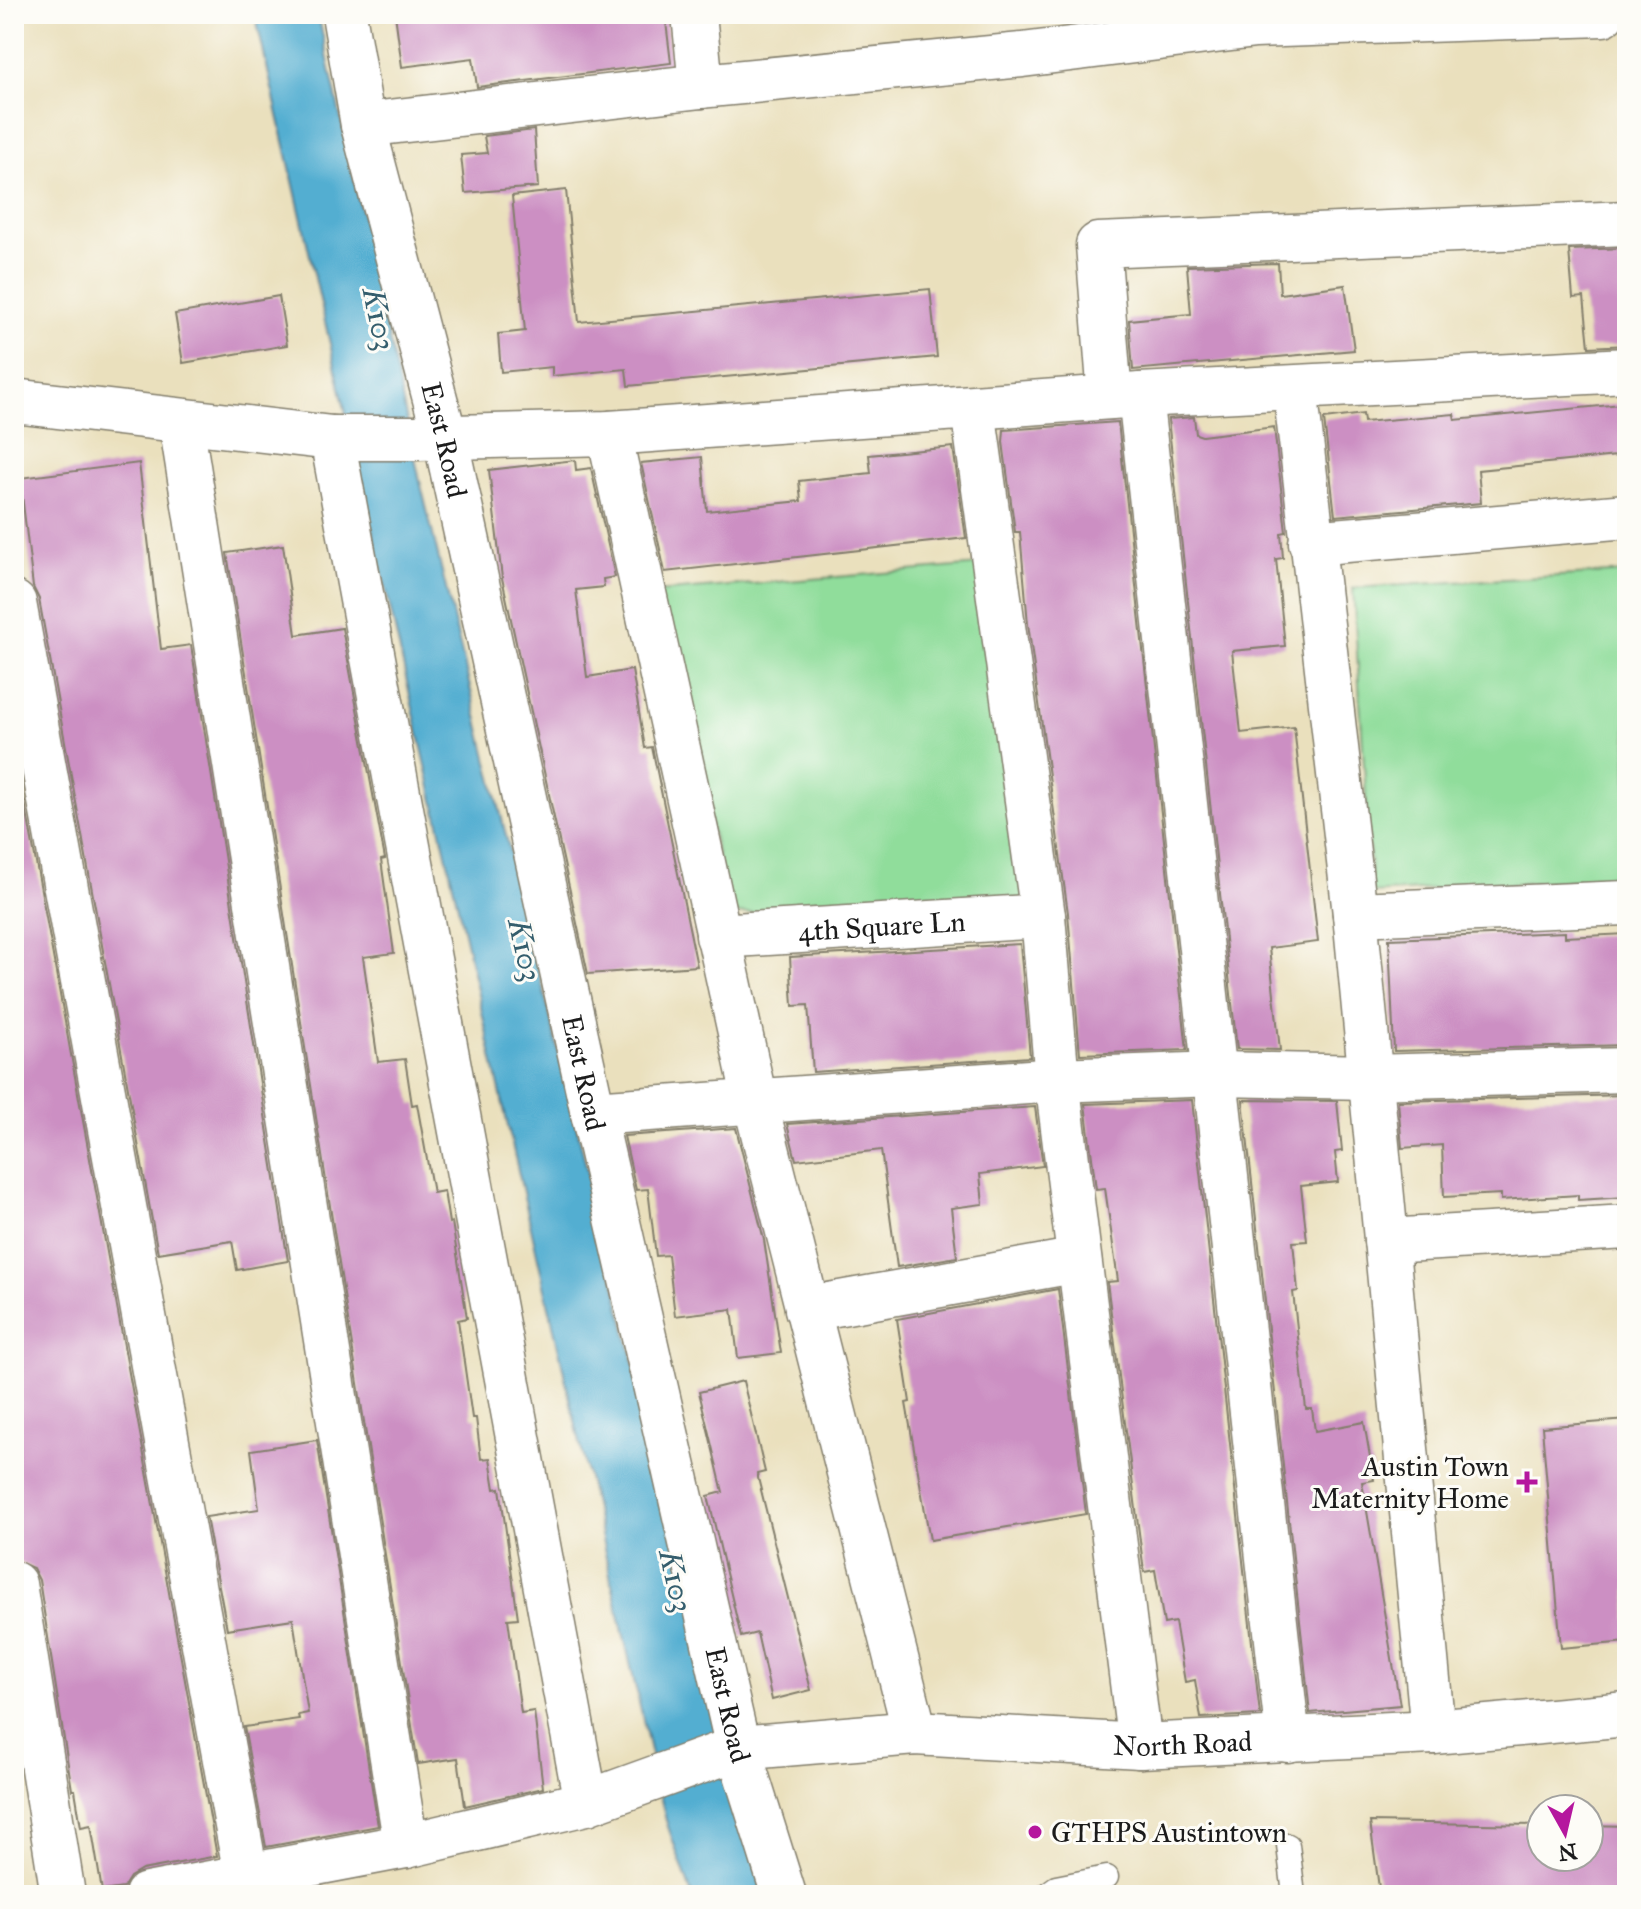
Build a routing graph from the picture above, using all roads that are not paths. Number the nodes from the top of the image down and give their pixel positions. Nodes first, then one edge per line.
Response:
1 (344, 14) edge
2 (694, 14) edge
3 (1603, 14) edge
4 (1254, 20) edge
5 (701, 86) junction
6 (363, 125) junction
7 (1627, 223) edge
8 (1627, 370) edge
9 (1295, 388) junction
10 (1125, 396) junction
11 (14, 401) edge
12 (973, 409) junction
13 (181, 422) junction
14 (609, 433) junction
15 (431, 437) junction
16 (339, 438) junction
17 (1627, 516) edge
18 (1311, 543) junction
19 (14, 603) edge
20 (1627, 903) edge
21 (1355, 914) junction
22 (1043, 916) junction
23 (718, 936) junction
24 (1627, 1070) edge
25 (1216, 1074) junction
26 (1370, 1077) junction
27 (1057, 1080) junction
28 (755, 1101) junction
29 (593, 1113) junction
30 (1627, 1227) edge
31 (1386, 1241) junction
32 (1079, 1260) junction
33 (807, 1309) junction
34 (14, 1584) edge
35 (1627, 1714) edge
36 (1433, 1732) junction
37 (915, 1733) junction
38 (1288, 1740) junction
39 (1140, 1746) junction
40 (738, 1748) junction
41 (586, 1803) junction
42 (1288, 1845) dead end
43 (406, 1846) junction
44 (246, 1875) junction
45 (1107, 1877) dead end
46 (63, 1895) edge
47 (147, 1895) edge
48 (784, 1895) edge
49 (1045, 1895) edge
50 (1294, 1895) edge

1 - 6 street, East Road
2 - 5 street
3 - 4 street
4 - 5 street
5 - 6 street
6 - 15 street, East Road
7 - 10 street
8 - 9 street
9 - 10 street
9 - 18 street
10 - 12 street
10 - 25 street
11 - 13 street
12 - 14 street
12 - 22 street
13 - 16 street
13 - 43 street
14 - 15 street
14 - 23 street
15 - 16 street
15 - 29 street, East Road
16 - 41 street
17 - 18 street
18 - 21 street
19 - 44 street
20 - 21 street
21 - 26 street
22 - 23 street, 4th Square Ln
22 - 27 street
23 - 28 street
24 - 26 street
25 - 26 street
25 - 27 street
25 - 38 street
26 - 31 street
27 - 28 street
27 - 32 street
28 - 29 street
28 - 33 street
29 - 40 street, East Road
30 - 31 street
31 - 36 street
32 - 33 street
32 - 39 street
33 - 37 street
34 - 46 street
35 - 36 street, North Road
36 - 38 street, North Road
37 - 39 street, North Road
37 - 40 street, North Road
38 - 39 street, North Road
40 - 41 street, North Road
40 - 48 street, East Road
41 - 43 street, North Road
42 - 50 lane
43 - 44 street, North Road
44 - 47 street, North Road
45 - 49 lane

